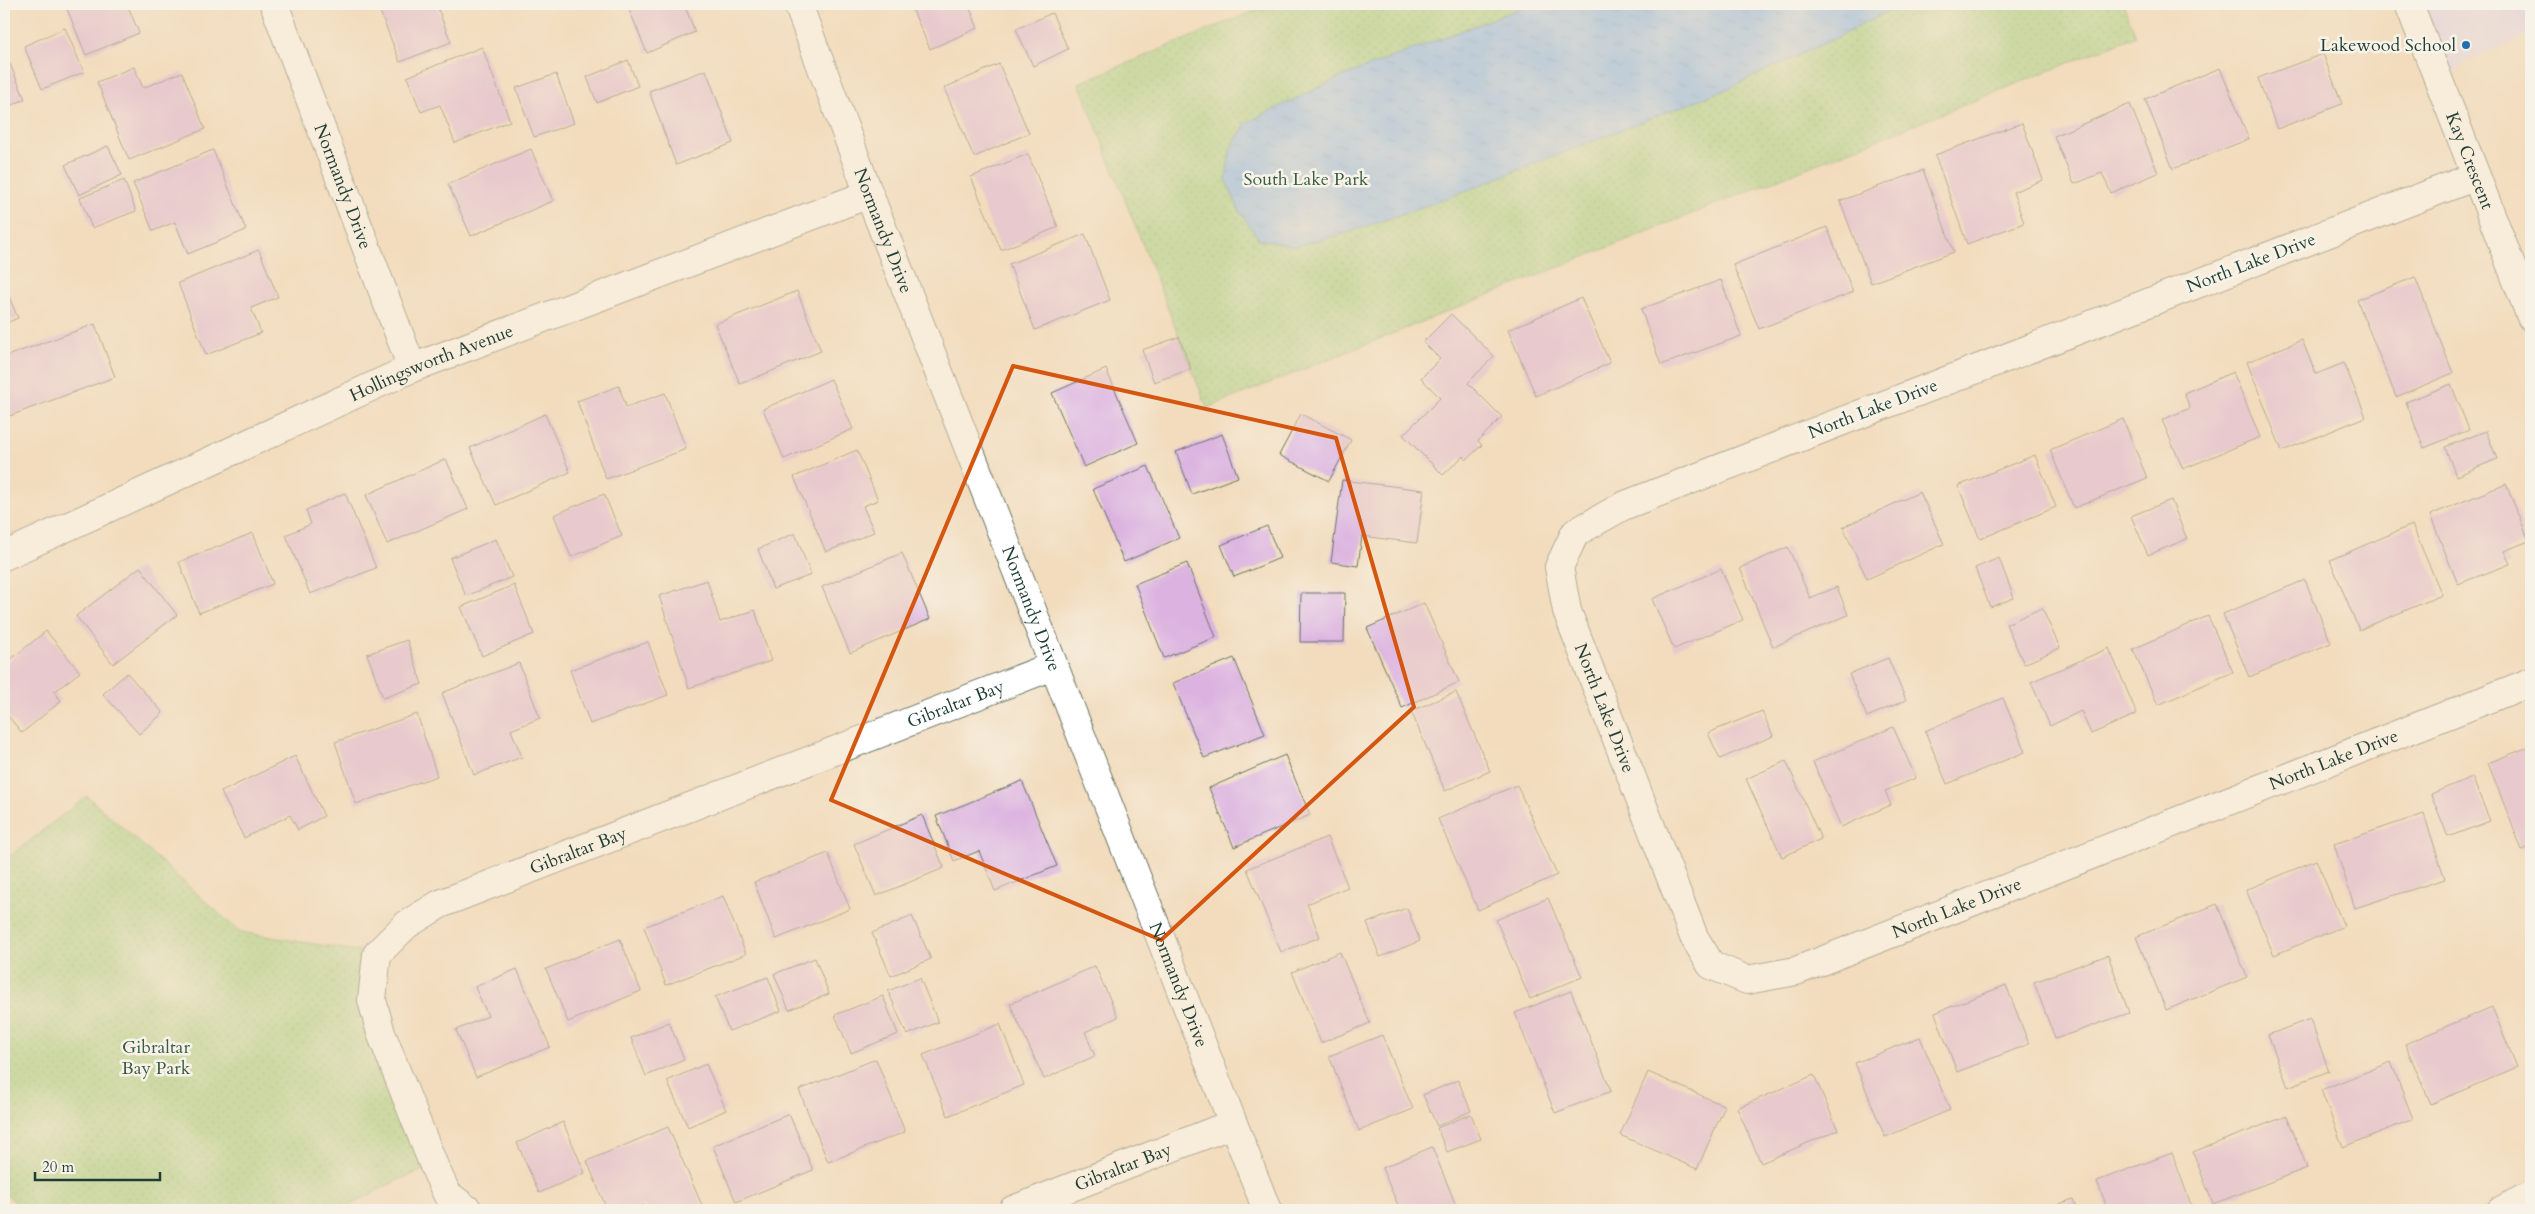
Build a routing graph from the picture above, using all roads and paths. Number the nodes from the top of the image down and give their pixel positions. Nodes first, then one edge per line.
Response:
1 (274, 4) edge
2 (798, 4) edge
3 (2409, 4) edge
4 (2476, 176) junction
5 (869, 194) junction
6 (2531, 317) edge
7 (412, 368) junction
8 (4, 556) edge
9 (1053, 666) junction
10 (2531, 682) edge
11 (1232, 1124) junction
12 (2531, 1195) edge
13 (468, 1210) edge
14 (1013, 1210) edge
15 (1267, 1210) edge
16 (2502, 1210) edge

1 - 7 street, Normandy Drive
2 - 5 street, Normandy Drive
3 - 4 street, Kay Crescent
4 - 6 street, Kay Crescent
4 - 10 street, North Lake Drive
5 - 7 street, Hollingsworth Avenue
5 - 9 street, Normandy Drive
7 - 8 street, Hollingsworth Avenue
9 - 11 street, Normandy Drive
9 - 13 street, Gibraltar Bay
11 - 14 street, Gibraltar Bay
11 - 15 street, Normandy Drive
12 - 16 street

